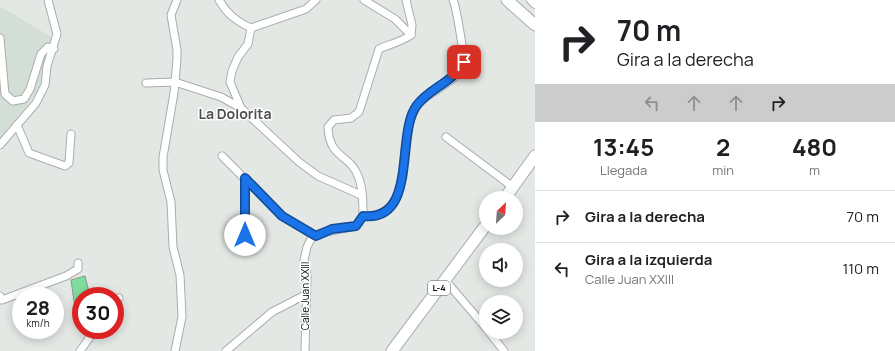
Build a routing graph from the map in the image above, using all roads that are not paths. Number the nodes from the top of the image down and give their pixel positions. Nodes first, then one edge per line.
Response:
1 (48, 0) edge
2 (177, 0) edge
3 (219, 0) edge
4 (316, 0) edge
5 (364, 0) edge
6 (406, 0) edge
7 (453, 0) edge
8 (508, 0) edge
9 (531, 0) edge
10 (535, 4) edge
11 (534, 23) edge
12 (251, 28) junction
13 (411, 35) junction
14 (0, 38) edge
15 (54, 49) junction
16 (175, 82) junction
17 (146, 83) dead end
18 (241, 108) junction
19 (17, 125) junction
20 (70, 134) dead end
21 (446, 137) dead end
22 (0, 145) edge
23 (222, 156) dead end
24 (535, 156) edge
25 (245, 178) junction
26 (513, 187) junction
27 (510, 191) edge
28 (361, 195) junction
29 (363, 216) junction
30 (245, 235) dead end
31 (479, 235) edge
32 (316, 236) junction
33 (78, 263) dead end
34 (446, 280) junction
35 (0, 296) edge
36 (305, 296) junction
37 (479, 320) edge
38 (88, 339) edge
39 (495, 339) edge
40 (80, 351) edge
41 (175, 351) edge
42 (226, 351) edge
43 (305, 351) edge
44 (392, 351) edge
45 (504, 351) edge

1 - 15 street
2 - 16 street
3 - 12 street
4 - 12 street
5 - 13 street
6 - 13 street
7 - 29 street
8 - 11 main road
9 - 10 street
12 - 18 street
13 - 28 street
14 - 15 street
15 - 19 street
16 - 17 street
16 - 18 street
16 - 41 street
18 - 28 street
19 - 20 street
19 - 22 street
21 - 26 street
23 - 25 street
24 - 26 main road
25 - 30 street
25 - 32 street
26 - 27 main road
28 - 29 street
29 - 32 street
31 - 34 main road, L-4
32 - 36 street, Calle Juan XXIII
33 - 35 street
34 - 37 street
34 - 44 main road, L-4
36 - 42 street
36 - 43 street, Calle Juan XXIII
38 - 40 street
39 - 45 street

